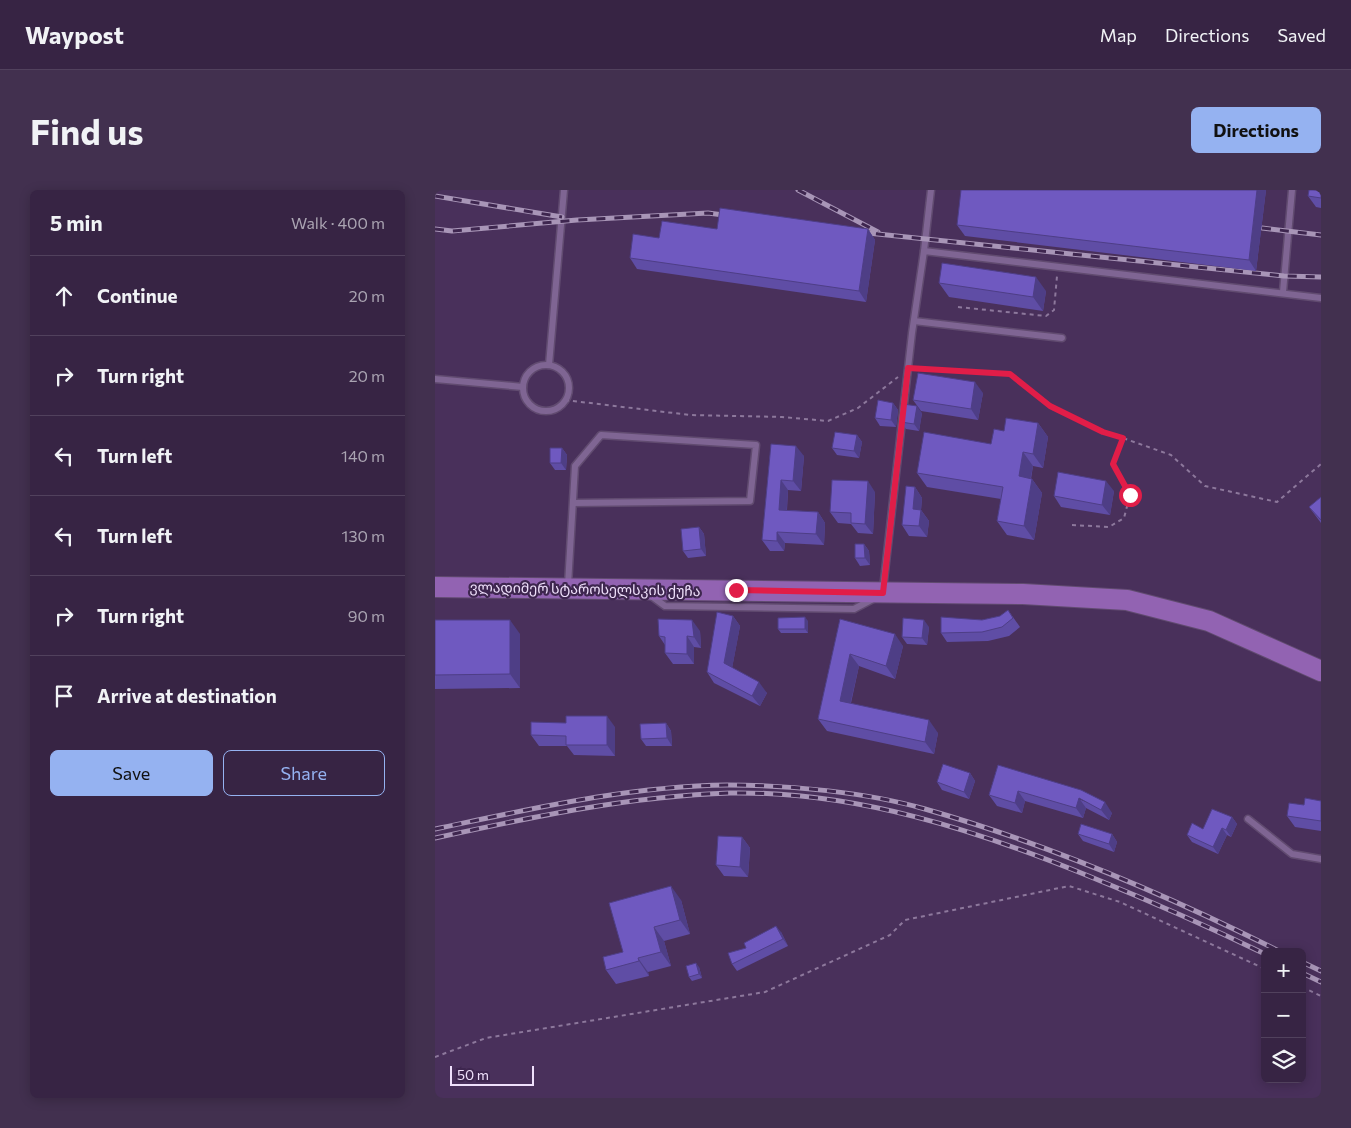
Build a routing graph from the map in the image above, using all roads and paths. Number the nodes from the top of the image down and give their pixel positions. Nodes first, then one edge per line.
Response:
1 (564, 190) edge
2 (931, 190) edge
3 (1292, 190) edge
4 (924, 251) junction
5 (1058, 266) junction
6 (1283, 292) junction
7 (1321, 298) edge
8 (958, 307) dead end
9 (914, 321) junction
10 (1062, 338) dead end
11 (549, 365) junction
12 (908, 368) junction
13 (435, 379) edge
14 (523, 387) junction
15 (565, 400) junction
16 (1123, 438) junction
17 (1321, 464) edge
18 (573, 503) junction
19 (1071, 525) dead end
20 (435, 587) edge
21 (568, 588) junction
22 (643, 589) junction
23 (883, 593) junction
24 (736, 597) junction
25 (719, 607) junction
26 (752, 608) junction
27 (1321, 671) edge
28 (1248, 819) dead end
29 (1321, 859) edge
30 (1261, 968) edge
31 (1306, 989) edge
32 (1321, 996) edge
33 (435, 1057) edge

1 - 11 lane
2 - 4 lane
3 - 6 lane
4 - 5 lane
4 - 9 lane
5 - 6 lane
5 - 8 path
6 - 7 lane
9 - 10 lane
9 - 12 lane
11 - 14 lane
11 - 15 lane
12 - 15 path
12 - 16 path
12 - 23 lane
13 - 14 lane
14 - 15 lane
16 - 17 path
16 - 19 path
18 - 18 lane
18 - 21 lane
20 - 21 main road, ვლადიმერ სტაროსელსკის ქუჩა
21 - 22 main road, ვლადიმერ სტაროსელსკის ქუჩა
22 - 24 main road, ვლადიმერ სტაროსელსკის ქუჩა
22 - 25 lane
23 - 24 main road, ვლადიმერ სტაროსელსკის ქუჩა
23 - 26 lane
23 - 27 main road, ვლადიმერ სტაროსელსკის ქუჩა
24 - 25 lane
24 - 26 lane
25 - 26 lane
28 - 29 lane
30 - 33 path
31 - 32 path

